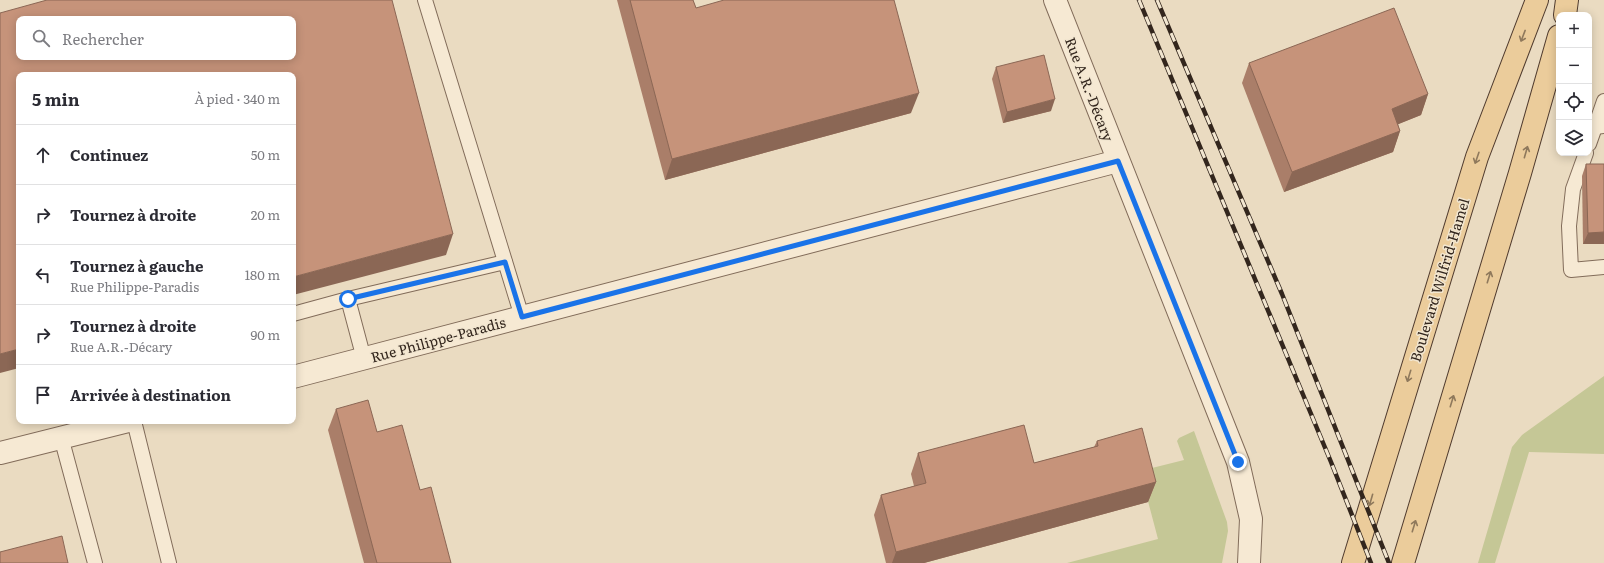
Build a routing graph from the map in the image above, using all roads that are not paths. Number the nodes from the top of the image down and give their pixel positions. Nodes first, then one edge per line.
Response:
1 (425, 0) edge
2 (1055, 0) edge
3 (1537, 0) edge
4 (1567, 0) edge
5 (1565, 12) edge
6 (1556, 47) edge
7 (1604, 101) edge
8 (1600, 127) edge
9 (1592, 139) edge
10 (1585, 156) edge
11 (1118, 161) junction
12 (505, 262) junction
13 (1604, 266) edge
14 (348, 299) junction
15 (296, 313) edge
16 (522, 317) junction
17 (364, 358) junction
18 (296, 376) edge
19 (115, 424) edge
20 (135, 424) edge
21 (61, 437) junction
22 (0, 453) edge
23 (95, 563) edge
24 (169, 563) edge
25 (1248, 563) edge
26 (1353, 563) edge
27 (1403, 563) edge

1 - 12 lane
2 - 11 street, Rue A.R.-Décary
3 -> 26 main road, Boulevard Wilfrid-Hamel
4 - 5 main road
27 -> 6 main road
7 - 8 lane
8 - 9 lane
10 - 13 lane
11 - 16 street, Rue Philippe-Paradis
11 - 25 street, Rue A.R.-Décary
12 - 14 lane
12 - 16 lane
14 - 15 lane
14 - 17 lane
16 - 17 street, Rue Philippe-Paradis
17 - 18 street, Rue Philippe-Paradis
19 - 21 street
20 - 24 lane
21 - 22 street
21 - 23 lane

